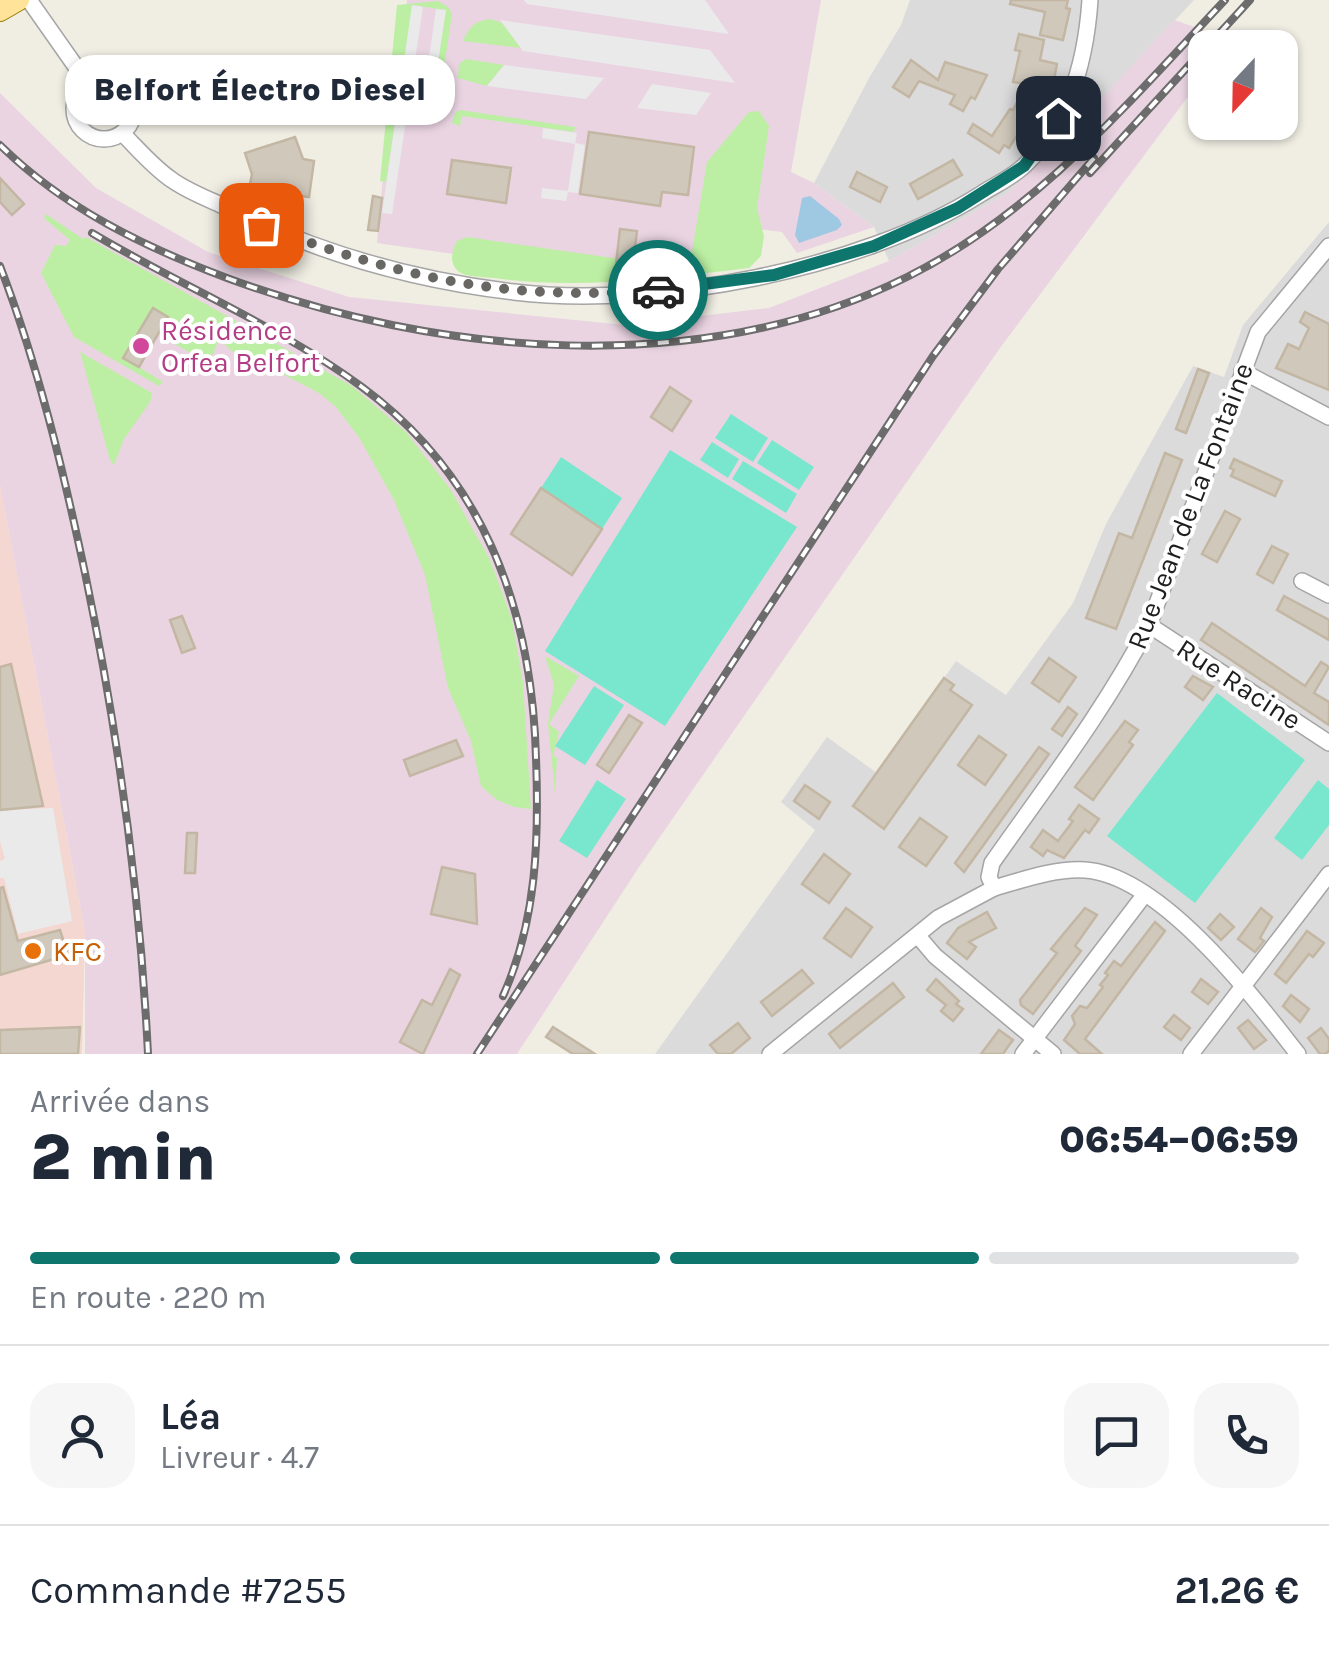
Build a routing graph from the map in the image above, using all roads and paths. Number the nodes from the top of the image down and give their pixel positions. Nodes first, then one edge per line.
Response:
1 (20, 0) edge
2 (30, 0) edge
3 (1090, 0) edge
4 (0, 11) edge
5 (88, 84) junction
6 (122, 134) junction
7 (1329, 246) edge
8 (1242, 370) junction
9 (1329, 417) edge
10 (1302, 581) dead end
11 (1329, 595) edge
12 (1149, 625) junction
13 (1329, 743) edge
14 (1329, 874) edge
15 (994, 888) junction
16 (1145, 894) junction
17 (918, 936) junction
18 (1243, 983) junction
19 (1036, 1038) junction
20 (773, 1053) edge
21 (1024, 1054) edge
22 (1054, 1054) edge
23 (1191, 1054) edge
24 (1298, 1054) edge

1 - 4 main road
2 - 5 street
3 - 6 street
5 - 6 street
5 - 6 street
7 - 8 street, Rue Jean de La Fontaine
8 - 9 street
8 - 12 street, Rue Jean de La Fontaine
10 - 11 street
12 - 13 street, Rue Racine
12 - 15 street, Rue Jean de La Fontaine
14 - 18 street
15 - 16 street
15 - 17 street
16 - 18 street
16 - 19 street
17 - 19 street
17 - 20 street
18 - 23 street
18 - 24 street
19 - 21 street
19 - 22 street

